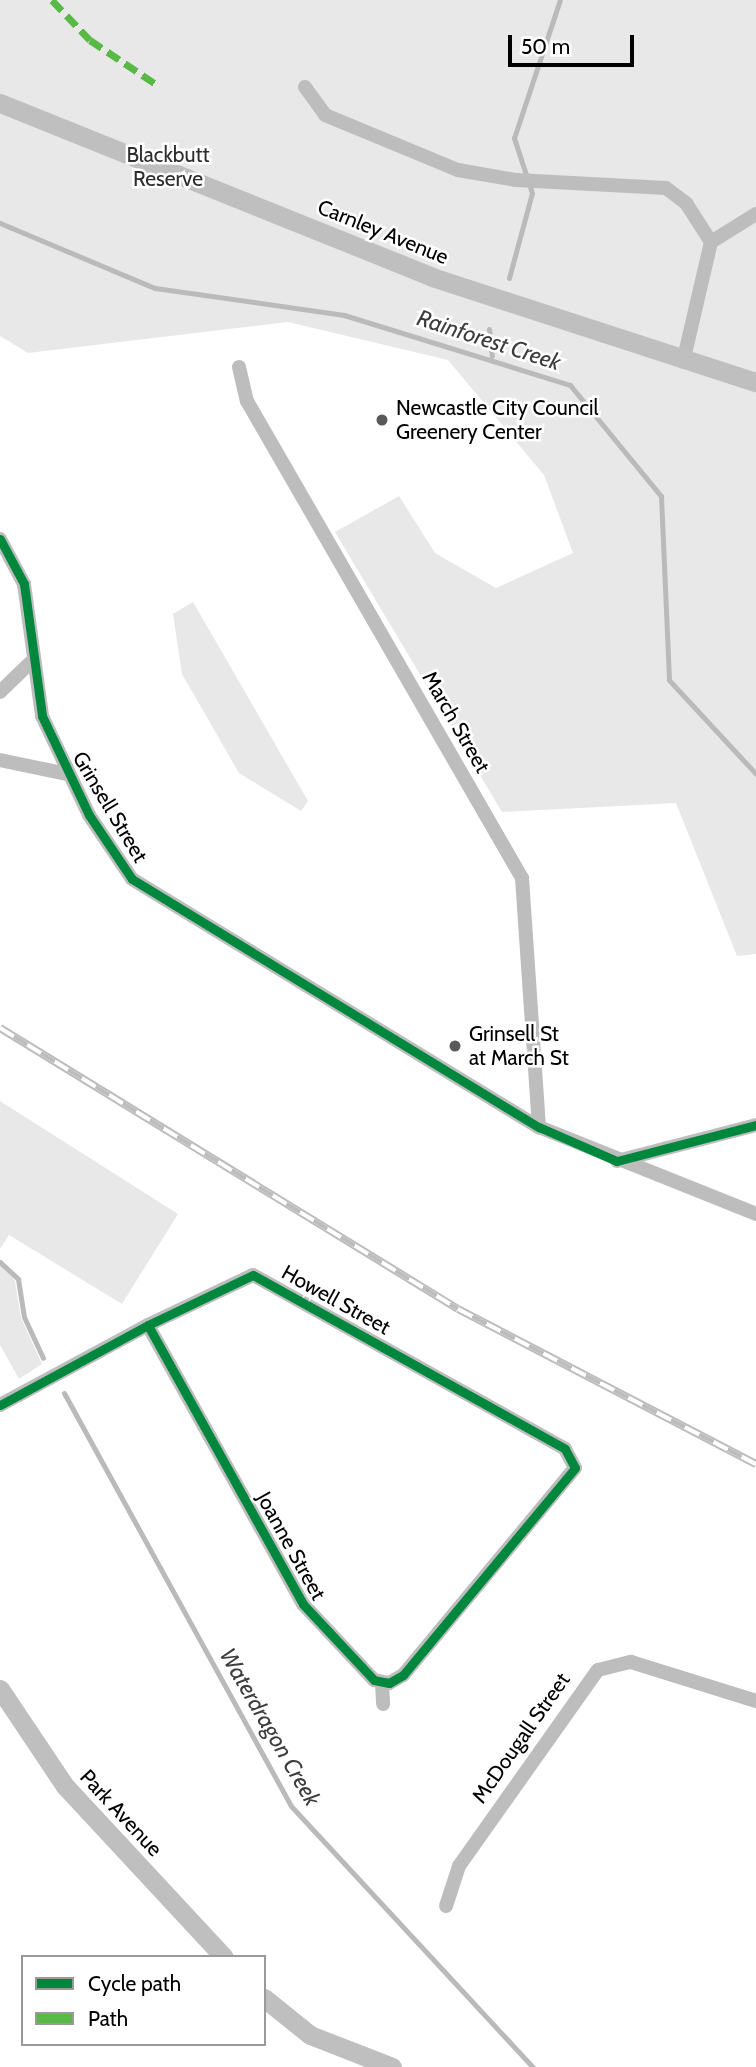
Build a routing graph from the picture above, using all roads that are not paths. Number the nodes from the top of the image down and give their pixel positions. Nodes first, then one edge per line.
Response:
1 (305, 87) dead end
2 (0, 103) edge
3 (756, 214) edge
4 (711, 242) junction
5 (682, 362) junction
6 (239, 367) dead end
7 (756, 382) edge
8 (0, 539) edge
9 (30, 663) junction
10 (0, 692) edge
11 (0, 760) edge
12 (68, 774) junction
13 (756, 1125) edge
14 (539, 1127) junction
15 (617, 1161) junction
16 (756, 1214) edge
17 (148, 1325) junction
18 (0, 1405) edge
19 (382, 1683) junction
20 (0, 1689) edge
21 (756, 1701) edge
22 (383, 1704) dead end
23 (446, 1906) dead end
24 (222, 1955) edge
25 (266, 2000) edge
26 (392, 2067) edge

1 - 4 street
2 - 5 main road, Carnley Avenue
3 - 4 street
4 - 5 street
5 - 7 main road, Carnley Avenue
6 - 14 street, March Street
8 - 9 street, Grinsell Street
9 - 10 street
9 - 12 street, Grinsell Street
11 - 12 street
12 - 14 street, Grinsell Street
13 - 15 street
14 - 15 street, Grinsell Street
15 - 16 street, Grinsell Street
17 - 18 street, Howell Street
17 - 19 street, Joanne Street
17 - 19 street, Howell Street
19 - 22 street
20 - 24 main road, Park Avenue
21 - 23 street, McDougall Street
25 - 26 main road

